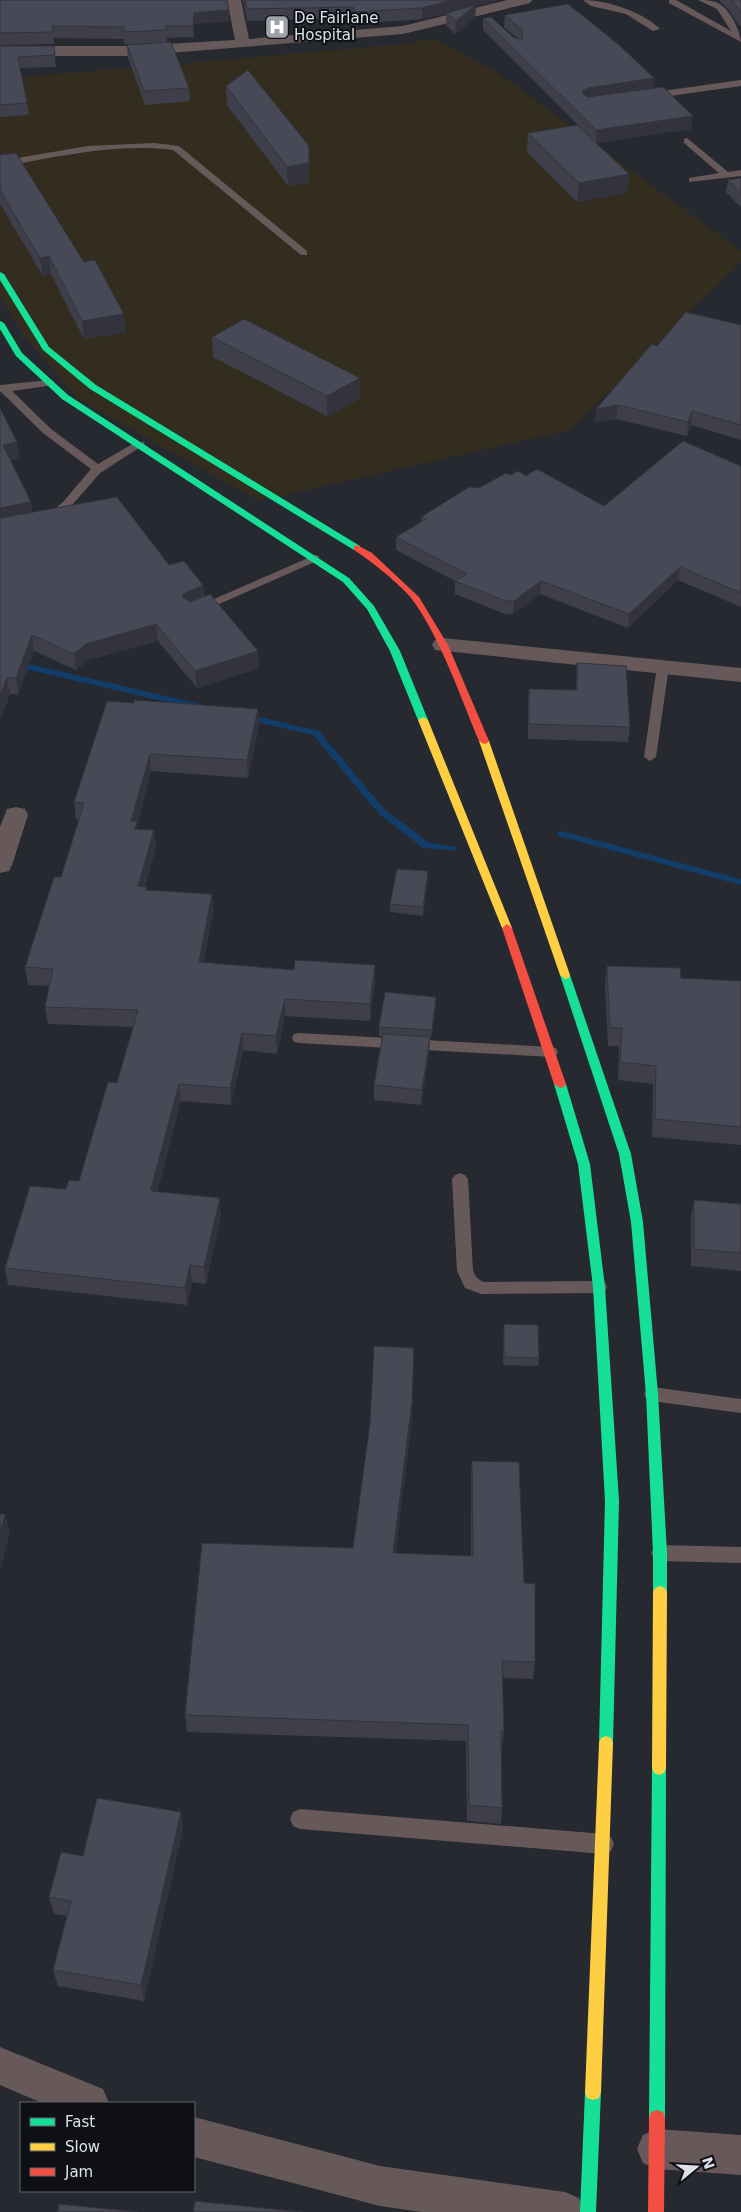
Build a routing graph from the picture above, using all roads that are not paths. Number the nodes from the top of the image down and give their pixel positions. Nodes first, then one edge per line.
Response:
1 (234, 0) edge
2 (523, 0) edge
3 (587, 0) edge
4 (672, 0) edge
5 (702, 0) edge
6 (656, 29) dead end
7 (724, 32) junction
8 (739, 32) edge
9 (741, 40) edge
10 (250, 44) junction
11 (0, 51) edge
12 (741, 82) edge
13 (635, 98) edge
14 (687, 141) dead end
15 (0, 164) edge
16 (741, 173) edge
17 (726, 175) junction
18 (692, 180) dead end
19 (304, 253) dead end
20 (0, 274) edge
21 (0, 323) edge
22 (50, 383) junction
23 (1, 388) edge
24 (140, 444) junction
25 (98, 469) junction
26 (41, 522) edge
27 (315, 558) junction
28 (191, 612) edge
29 (443, 644) junction
30 (663, 666) junction
31 (741, 675) edge
32 (650, 757) dead end
33 (16, 815) dead end
34 (0, 865) edge
35 (298, 1038) dead end
36 (551, 1052) junction
37 (460, 1179) dead end
38 (599, 1287) junction
39 (652, 1394) junction
40 (741, 1406) edge
41 (660, 1553) junction
42 (741, 1555) edge
43 (300, 1819) dead end
44 (604, 1844) junction
45 (0, 2066) edge
46 (88, 2102) edge
47 (195, 2137) edge
48 (657, 2148) junction
49 (741, 2155) edge
50 (565, 2212) edge
51 (588, 2212) edge
52 (656, 2212) edge

1 - 10 street
2 - 10 street
3 - 6 lane
4 - 7 lane
5 - 8 lane
7 - 8 lane
7 - 9 lane
10 - 11 street
12 - 13 lane
14 - 17 lane
15 - 19 lane
16 - 17 lane
17 - 18 lane
20 - 29 main road
21 - 22 main road
22 - 23 lane
22 - 24 main road
23 - 25 lane
24 - 25 lane
24 - 27 main road
25 - 26 lane
27 - 28 lane
27 - 36 main road
29 - 30 street
29 - 39 main road
30 - 31 street
30 - 32 lane
33 - 34 street
35 - 36 lane
36 - 38 main road
37 - 38 lane
38 - 44 main road
39 - 40 lane
39 - 41 main road
41 - 42 lane
41 - 48 main road
43 - 44 lane
44 - 51 main road
45 - 46 street
47 - 50 street
48 - 49 street
48 - 52 main road

